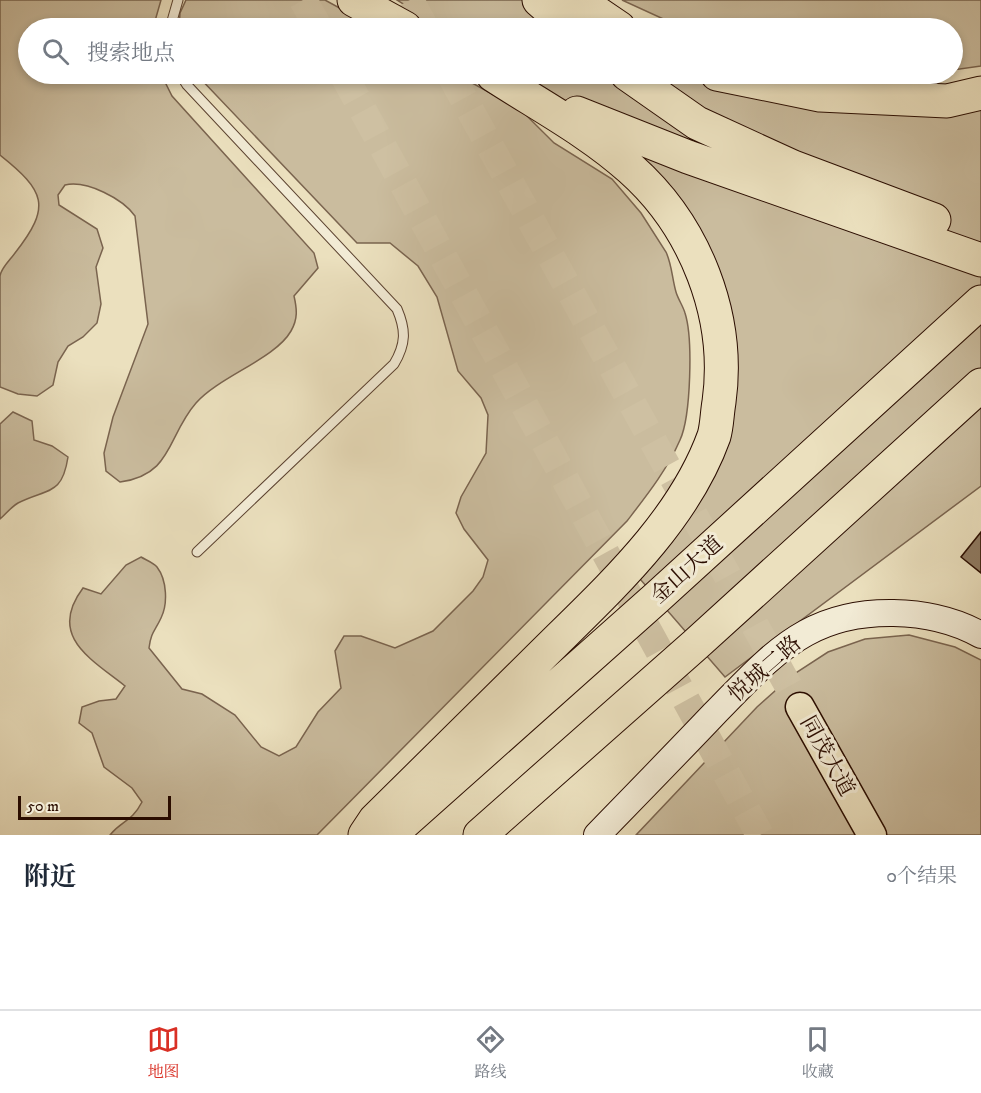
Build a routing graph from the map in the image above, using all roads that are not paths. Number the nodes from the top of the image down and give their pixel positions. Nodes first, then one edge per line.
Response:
1 (178, 0) edge
2 (354, 0) edge
3 (539, 0) edge
4 (578, 0) edge
5 (173, 18) edge
6 (387, 18) edge
7 (560, 18) edge
8 (604, 18) edge
9 (186, 84) edge
10 (507, 84) edge
11 (514, 84) edge
12 (641, 84) edge
13 (766, 84) edge
14 (981, 93) edge
15 (972, 245) edge
16 (981, 302) edge
17 (981, 385) edge
18 (197, 552) dead end
19 (981, 635) edge
20 (800, 707) tunnel mouth
21 (365, 835) edge
22 (390, 835) edge
23 (480, 835) edge
24 (597, 835) edge
25 (872, 835) edge

1 - 5 lane
2 - 6 highway
3 - 7 highway
4 - 8 highway
9 - 18 lane
10 - 21 highway
11 - 15 highway
12 - 15 highway
13 - 14 highway
16 - 22 highway, 金山大道
17 - 23 highway
19 - 24 street, 悦城二路
20 - 25 main road, 同茂大道

